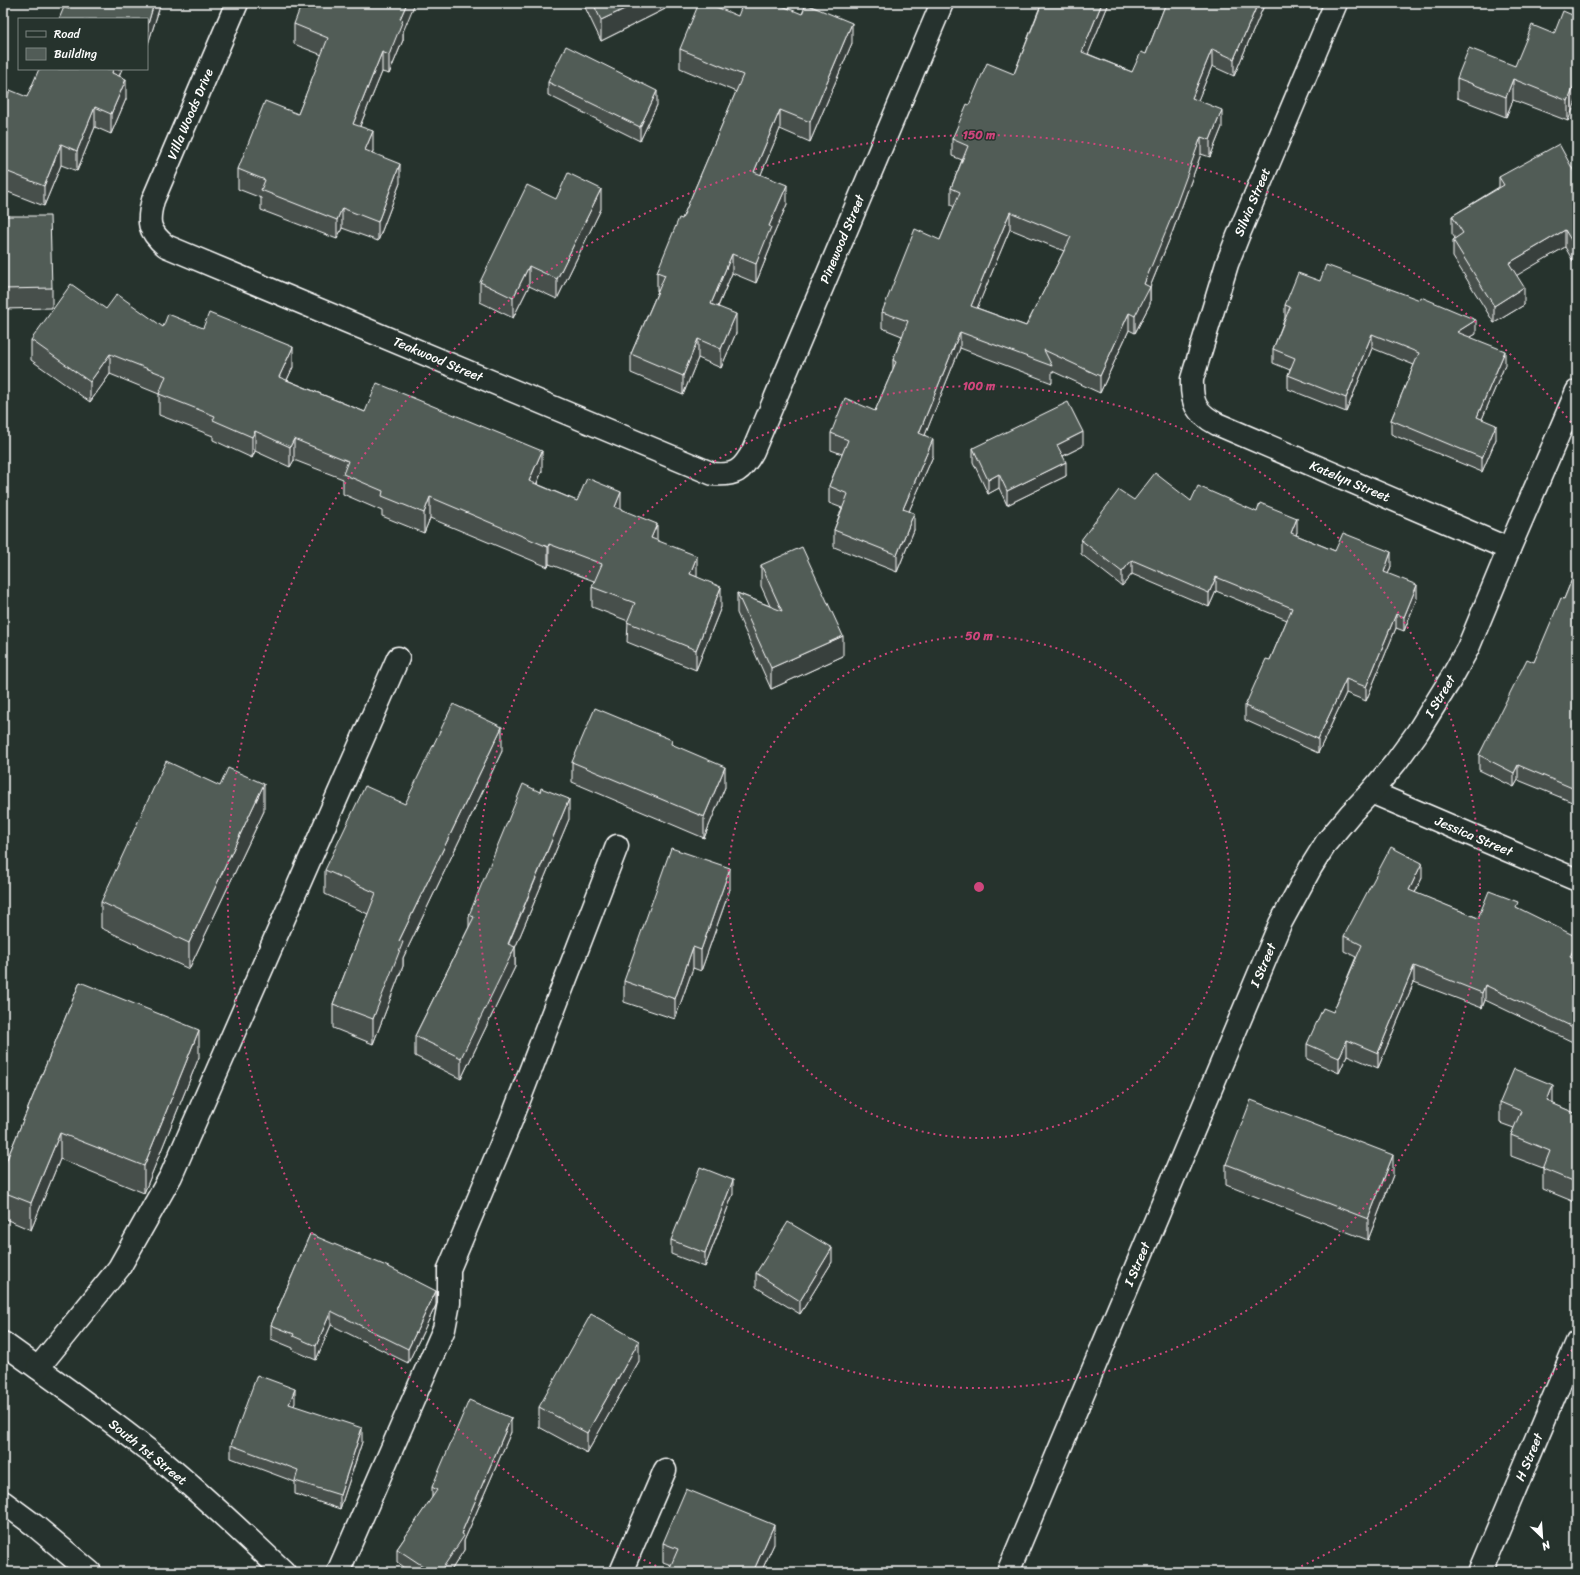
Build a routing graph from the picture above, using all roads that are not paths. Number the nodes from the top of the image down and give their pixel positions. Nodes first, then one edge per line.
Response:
1 (237, 3) edge
2 (942, 3) edge
3 (1336, 3) edge
4 (150, 226) joint
5 (1577, 391) edge
6 (1196, 407) joint
7 (736, 472) joint
8 (1509, 549) junction
9 (398, 658) dead end
10 (1371, 792) junction
11 (617, 846) dead end
12 (1577, 880) edge
13 (1577, 1342) edge
14 (3, 1343) edge
15 (38, 1368) junction
16 (665, 1470) dead end
17 (3, 1502) edge
18 (90, 1572) edge
19 (284, 1572) edge
20 (338, 1572) edge
21 (621, 1572) edge
22 (1008, 1572) edge
23 (1480, 1572) edge

1 - 4 street, Villa Woods Drive
2 - 7 street, Pinewood Street
3 - 6 street, Silvia Street
4 - 7 street, Teakwood Street
5 - 8 street, I Street
6 - 8 street, Katelyn Street
8 - 10 street, I Street
9 - 15 street
10 - 12 street, Jessica Street
10 - 22 street, I Street
11 - 20 street
13 - 23 street, H Street
14 - 15 street, South 1st Street
15 - 19 street, South 1st Street
16 - 21 street
17 - 18 street

